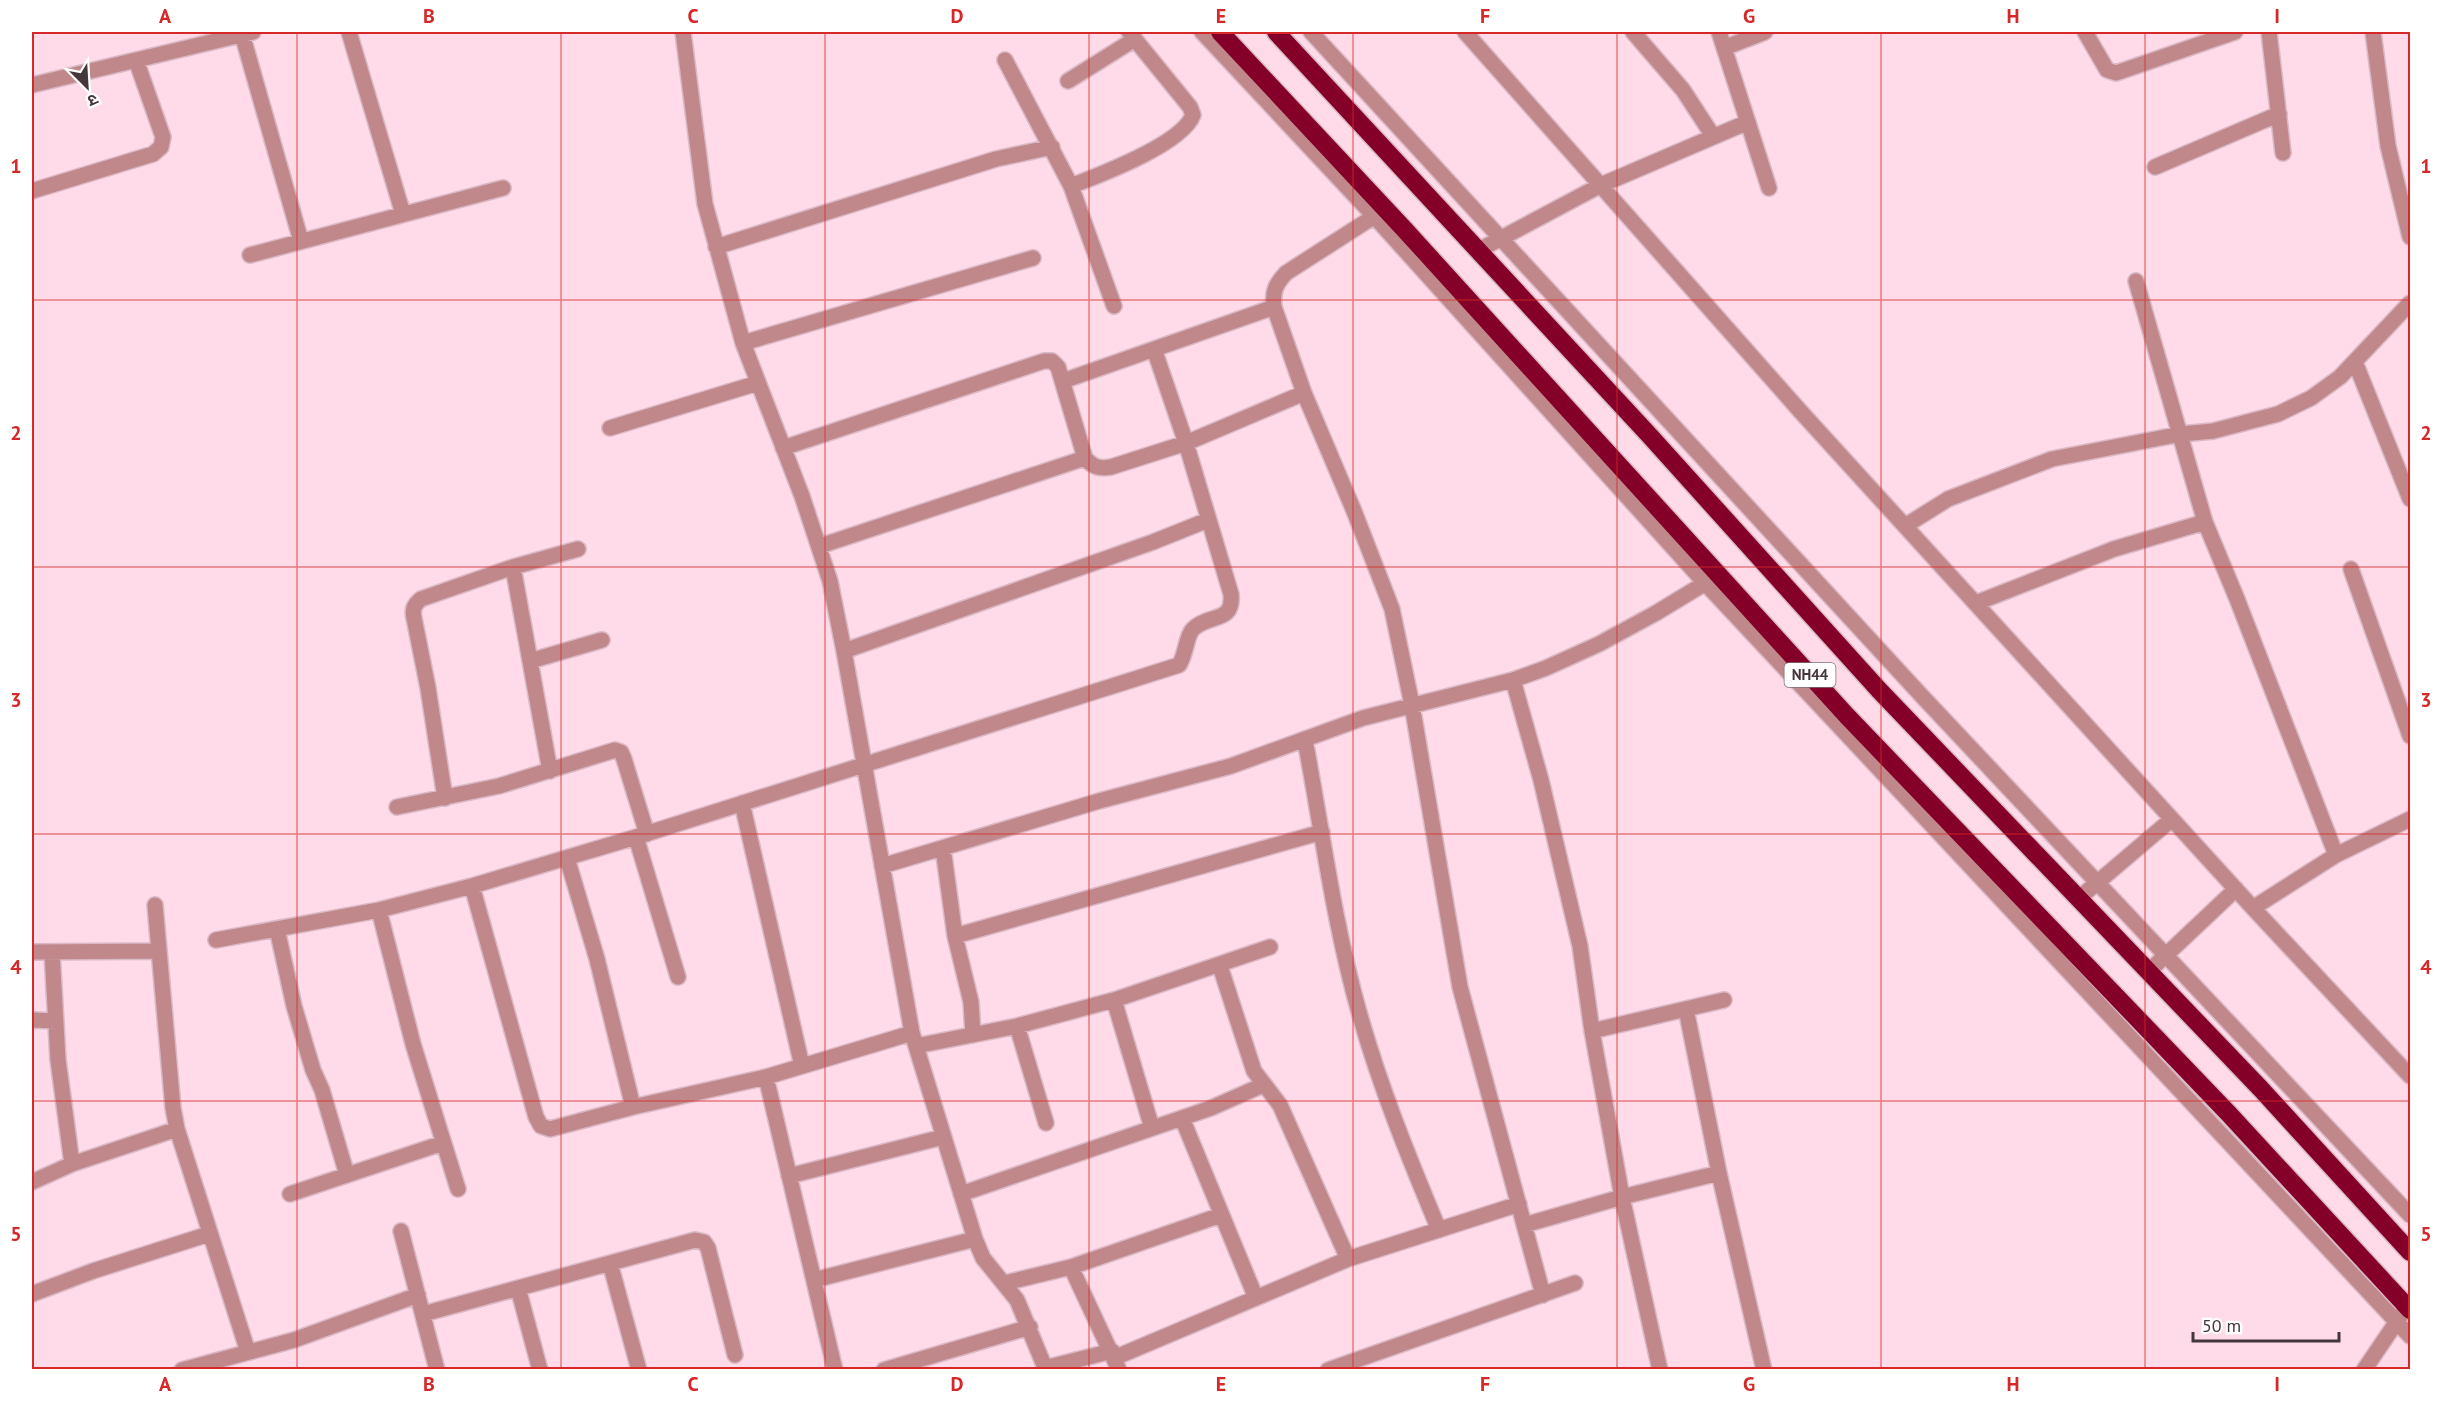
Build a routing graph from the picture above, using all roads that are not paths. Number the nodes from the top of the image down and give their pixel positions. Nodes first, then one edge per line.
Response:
1 (350, 32) edge
2 (683, 32) edge
3 (1202, 32) edge
4 (1220, 32) edge
5 (1276, 32) edge
6 (1311, 32) edge
7 (1465, 32) edge
8 (1633, 32) edge
9 (1719, 32) edge
10 (1765, 32) edge
11 (2085, 32) edge
12 (2235, 32) edge
13 (2269, 32) edge
14 (2373, 32) edge
15 (247, 33) edge
16 (1132, 35) edge
17 (1724, 48) junction
18 (136, 60) junction
19 (1005, 60) dead end
20 (1068, 81) dead end
21 (32, 85) edge
22 (2279, 114) junction
23 (1748, 122) junction
24 (1713, 136) junction
25 (1052, 147) junction
26 (2283, 153) dead end
27 (2156, 167) dead end
28 (1601, 185) junction
29 (1071, 186) junction
30 (503, 188) dead end
31 (1769, 188) dead end
32 (32, 191) edge
33 (1380, 213) junction
34 (403, 214) junction
35 (2410, 237) edge
36 (1502, 238) junction
37 (301, 241) junction
38 (716, 247) junction
39 (1479, 250) junction
40 (250, 255) dead end
41 (1033, 258) dead end
42 (2136, 281) dead end
43 (2410, 303) edge
44 (1114, 306) dead end
45 (1274, 307) junction
46 (743, 343) junction
47 (1154, 349) junction
48 (2355, 362) junction
49 (1063, 381) junction
50 (758, 383) junction
51 (1304, 393) junction
52 (610, 428) dead end
53 (2181, 434) junction
54 (1186, 443) junction
55 (783, 448) junction
56 (1084, 458) junction
57 (2410, 499) edge
58 (1208, 520) junction
59 (2205, 522) junction
60 (1905, 526) junction
61 (820, 546) junction
62 (578, 549) dead end
63 (513, 567) junction
64 (2351, 568) dead end
65 (1712, 579) junction
66 (1976, 603) junction
67 (602, 640) dead end
68 (844, 651) junction
69 (530, 661) junction
70 (1513, 680) junction
71 (1412, 705) junction
72 (2410, 736) edge
73 (1305, 740) junction
74 (864, 766) junction
75 (550, 771) junction
76 (445, 798) junction
77 (742, 803) junction
78 (397, 807) dead end
79 (2172, 819) junction
80 (2410, 819) edge
81 (1322, 832) junction
82 (641, 836) junction
83 (943, 848) junction
84 (2336, 855) junction
85 (567, 858) junction
86 (882, 866) junction
87 (2097, 884) junction
88 (472, 886) junction
89 (2236, 889) junction
90 (2078, 899) junction
91 (155, 906) dead end
92 (2253, 908) junction
93 (379, 910) junction
94 (277, 929) junction
95 (955, 936) junction
96 (216, 940) dead end
97 (1270, 947) dead end
98 (159, 951) junction
99 (32, 952) edge
100 (52, 952) junction
101 (2165, 956) junction
102 (1220, 966) junction
103 (2148, 972) junction
104 (678, 977) dead end
105 (1114, 1000) junction
106 (1724, 1000) dead end
107 (1686, 1009) junction
108 (32, 1020) edge
109 (56, 1021) junction
110 (1017, 1026) junction
111 (1592, 1031) junction
112 (973, 1035) junction
113 (914, 1040) junction
114 (802, 1066) junction
115 (2410, 1076) edge
116 (766, 1077) junction
117 (1263, 1085) junction
118 (633, 1107) junction
119 (1182, 1118) junction
120 (1046, 1123) dead end
121 (1152, 1128) junction
122 (177, 1129) junction
123 (943, 1137) junction
124 (443, 1143) junction
125 (72, 1164) junction
126 (1719, 1173) junction
127 (347, 1175) junction
128 (789, 1176) junction
129 (32, 1182) edge
130 (458, 1189) dead end
131 (290, 1194) dead end
132 (961, 1194) junction
133 (1622, 1197) junction
134 (1519, 1204) junction
135 (1221, 1215) junction
136 (2410, 1215) edge
137 (1524, 1225) junction
138 (1439, 1230) junction
139 (401, 1232) dead end
140 (209, 1234) junction
141 (975, 1239) junction
142 (2410, 1252) edge
143 (1348, 1259) junction
144 (610, 1263) junction
145 (1071, 1267) junction
146 (814, 1280) junction
147 (1005, 1283) junction
148 (1575, 1283) dead end
149 (518, 1288) junction
150 (32, 1294) edge
151 (418, 1295) junction
152 (1543, 1295) junction
153 (1256, 1298) junction
154 (2405, 1313) edge
155 (423, 1314) junction
156 (1030, 1327) junction
157 (2410, 1335) edge
158 (248, 1352) junction
159 (735, 1355) dead end
160 (1115, 1359) edge
161 (1046, 1369) edge
162 (182, 1370) edge
163 (437, 1370) edge
164 (540, 1370) edge
165 (639, 1370) edge
166 (835, 1370) edge
167 (884, 1370) edge
168 (1328, 1370) edge
169 (1660, 1370) edge
170 (1764, 1370) edge
171 (2364, 1370) edge

1 - 34 street
2 - 38 street
3 - 33 street
4 - 33 highway, NH44
5 - 39 highway, NH44
6 - 36 street
7 - 28 street
8 - 24 street
9 - 17 street
10 - 17 street
11 - 12 street
13 - 22 street
14 - 35 street
15 - 18 street
15 - 37 street
16 - 20 street
16 - 29 street
17 - 23 street
18 - 21 street
18 - 32 street
19 - 25 street
22 - 26 street
22 - 27 street
23 - 24 street
23 - 31 street
24 - 28 street
25 - 29 street
25 - 38 street
28 - 36 street
28 - 60 street
29 - 44 street
30 - 34 street
33 - 45 street
33 - 65 highway, NH44
34 - 37 street
36 - 39 street
36 - 87 street
37 - 40 street
38 - 46 street
39 - 90 highway, NH44
41 - 46 street
42 - 53 street
43 - 48 street
45 - 47 street
45 - 51 street
46 - 50 street
47 - 49 street
47 - 54 street
48 - 53 street
48 - 57 street
49 - 55 street
49 - 56 street
50 - 52 street
50 - 55 street
51 - 54 street
51 - 71 street
53 - 59 street
53 - 60 street
54 - 56 street
54 - 58 street
55 - 61 street
56 - 61 street
58 - 68 street
58 - 74 street
59 - 66 street
59 - 84 street
60 - 66 street
61 - 68 street
62 - 63 street
63 - 69 street
63 - 76 street
64 - 72 street
65 - 70 street
65 - 154 highway, NH44
66 - 79 street
67 - 69 street
68 - 74 street
69 - 75 street
70 - 71 street
70 - 111 street
71 - 73 street
71 - 134 street
73 - 81 street
73 - 83 street
74 - 77 street
74 - 86 street
75 - 76 street
75 - 82 street
76 - 78 street
77 - 82 street
77 - 114 street
79 - 87 street
79 - 89 street
80 - 84 street
81 - 95 street
81 - 138 street
82 - 85 street
82 - 104 street
83 - 86 street
83 - 95 street
84 - 92 street
85 - 88 street
85 - 118 street
86 - 113 street
87 - 90 street
87 - 101 street
88 - 93 street
88 - 118 street
89 - 92 street
89 - 101 street
90 - 103 highway, NH44
91 - 98 street
92 - 115 street
93 - 94 street
93 - 124 street
94 - 96 street
94 - 127 street
95 - 112 street
97 - 102 street
98 - 100 street
98 - 122 street
99 - 100 street
100 - 109 street
101 - 103 street
101 - 136 street
102 - 105 street
102 - 117 street
103 - 142 highway, NH44
105 - 110 street
105 - 121 street
106 - 107 street
107 - 111 street
107 - 126 street
108 - 109 street
109 - 125 street
110 - 112 street
110 - 120 street
111 - 133 street
112 - 113 street
113 - 114 street
113 - 123 street
114 - 116 street
116 - 118 street
116 - 128 street
117 - 119 street
117 - 143 street
119 - 121 street
119 - 135 street
121 - 132 street
122 - 125 street
122 - 140 street
123 - 128 street
123 - 132 street
124 - 127 street
124 - 130 street
125 - 129 street
126 - 133 street
126 - 170 street
127 - 131 street
128 - 146 street
132 - 141 street
133 - 137 street
133 - 169 street
134 - 137 street
134 - 138 street
135 - 145 street
135 - 153 street
137 - 152 street
138 - 143 street
139 - 151 street
140 - 150 street
140 - 158 street
141 - 146 street
141 - 147 street
143 - 153 street
144 - 149 street
144 - 159 street
144 - 165 street
145 - 147 street
145 - 160 street
146 - 166 street
147 - 156 street
148 - 152 street
149 - 155 street
149 - 164 street
151 - 155 street
151 - 158 street
152 - 168 street
153 - 160 street
154 - 157 street
154 - 171 street
155 - 163 street
156 - 161 street
156 - 167 street
158 - 162 street
160 - 161 street

